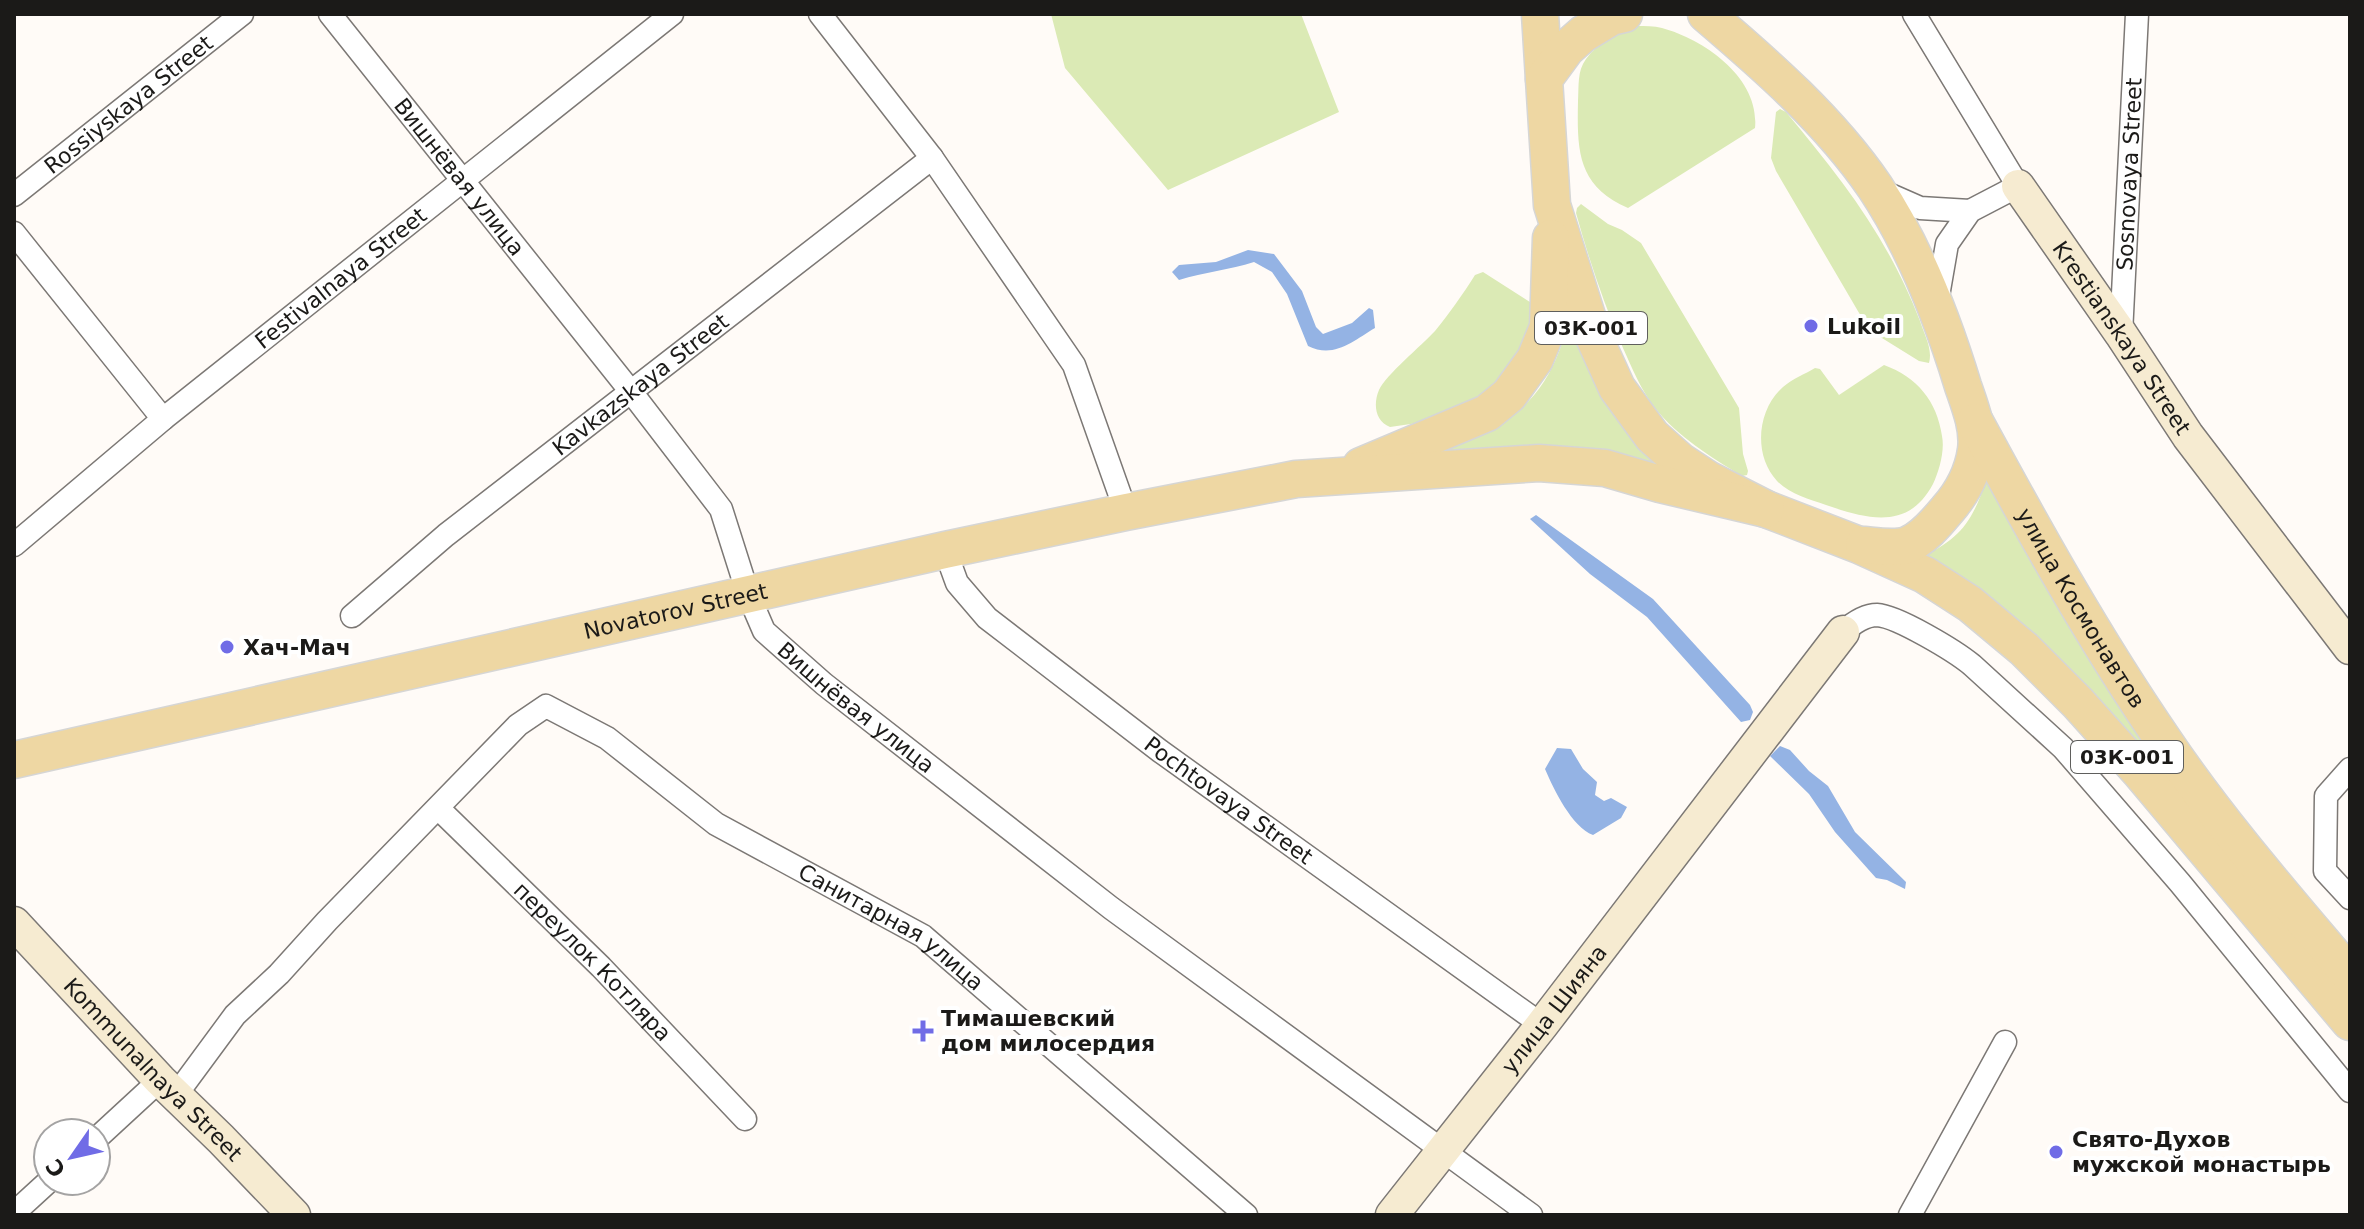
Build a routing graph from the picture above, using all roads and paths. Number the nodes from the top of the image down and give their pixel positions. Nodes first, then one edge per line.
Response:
1 (242, 14) edge
2 (330, 14) edge
3 (672, 14) edge
4 (820, 14) edge
5 (1540, 14) edge
6 (1624, 14) edge
7 (1683, 14) edge
8 (1706, 14) edge
9 (1914, 14) edge
10 (2137, 14) edge
11 (1742, 44) junction
12 (1544, 79) junction
13 (932, 158) junction
14 (464, 180) junction
15 (2018, 186) junction
16 (1875, 188) junction
17 (14, 195) edge
18 (1552, 205) junction
19 (1970, 211) junction
20 (14, 233) edge
21 (1936, 308) junction
22 (2121, 334) junction
23 (632, 393) junction
24 (163, 419) junction
25 (1974, 420) junction
26 (1338, 476) junction
27 (1766, 509) junction
28 (1126, 512) junction
29 (14, 545) edge
30 (1859, 545) junction
31 (945, 550) junction
32 (748, 594) junction
33 (352, 616) dead end
34 (1843, 632) joint
35 (2350, 648) edge
36 (14, 760) edge
37 (2350, 769) edge
38 (438, 808) junction
39 (2350, 898) edge
40 (14, 923) edge
41 (2350, 975) edge
42 (2350, 1022) edge
43 (1542, 1025) junction
44 (2005, 1042) dead end
45 (168, 1087) junction
46 (2350, 1091) edge
47 (745, 1119) dead end
48 (112, 1127) edge
49 (1442, 1149) junction
50 (32, 1197) edge
51 (14, 1213) edge
52 (294, 1215) edge
53 (1246, 1215) edge
54 (1392, 1215) edge
55 (1531, 1215) edge
56 (1910, 1215) edge

1 - 17 street, Rossiyskaya Street
2 - 14 street, Вишнёвая улица
3 - 14 street, Festivalnaya Street
4 - 13 street
5 - 12 main road, 03К-001
6 - 12 main road
7 - 11 main road, 03К-001
8 - 11 main road, 03К-001
9 - 15 street, Krestianskaya Street
10 - 22 street, Sosnovaya Street
11 - 16 main road, 03К-001
12 - 18 main road, 03К-001
13 - 23 street, Kavkazskaya Street
13 - 28 street
14 - 23 street, Вишнёвая улица
14 - 24 street, Festivalnaya Street
15 - 19 street
15 - 22 main road, Krestianskaya Street
16 - 19 street
16 - 21 main road, 03К-001
18 - 26 main road
18 - 27 main road, 03К-001
19 - 21 street
20 - 24 street
21 - 25 main road, 03К-001
22 - 35 main road, Krestianskaya Street
23 - 32 street, Вишнёвая улица
23 - 33 street, Kavkazskaya Street
24 - 29 street, Festivalnaya Street
25 - 30 main road, 03К-001
25 - 41 main road, улица Космонавтов / 03К-001
26 - 27 main road, Novatorov Street
26 - 28 main road, Novatorov Street
27 - 30 main road, 03К-001
28 - 31 main road, Novatorov Street
30 - 42 main road, 03К-001
31 - 32 main road, Novatorov Street
31 - 43 street, Pochtovaya Street
32 - 36 main road, Novatorov Street
32 - 49 street, Вишнёвая улица
34 - 43 main road, улица Шияна
34 - 46 street
37 - 39 street
38 - 45 street
38 - 47 street, переулок Котляра
38 - 53 street, Санитарная улица
40 - 45 main road, Kommunalnaya Street
43 - 49 main road, улица Шияна
44 - 56 street
45 - 48 street
45 - 52 main road, Kommunalnaya Street
49 - 54 main road, улица Шияна
49 - 55 street, Вишнёвая улица
50 - 51 street

